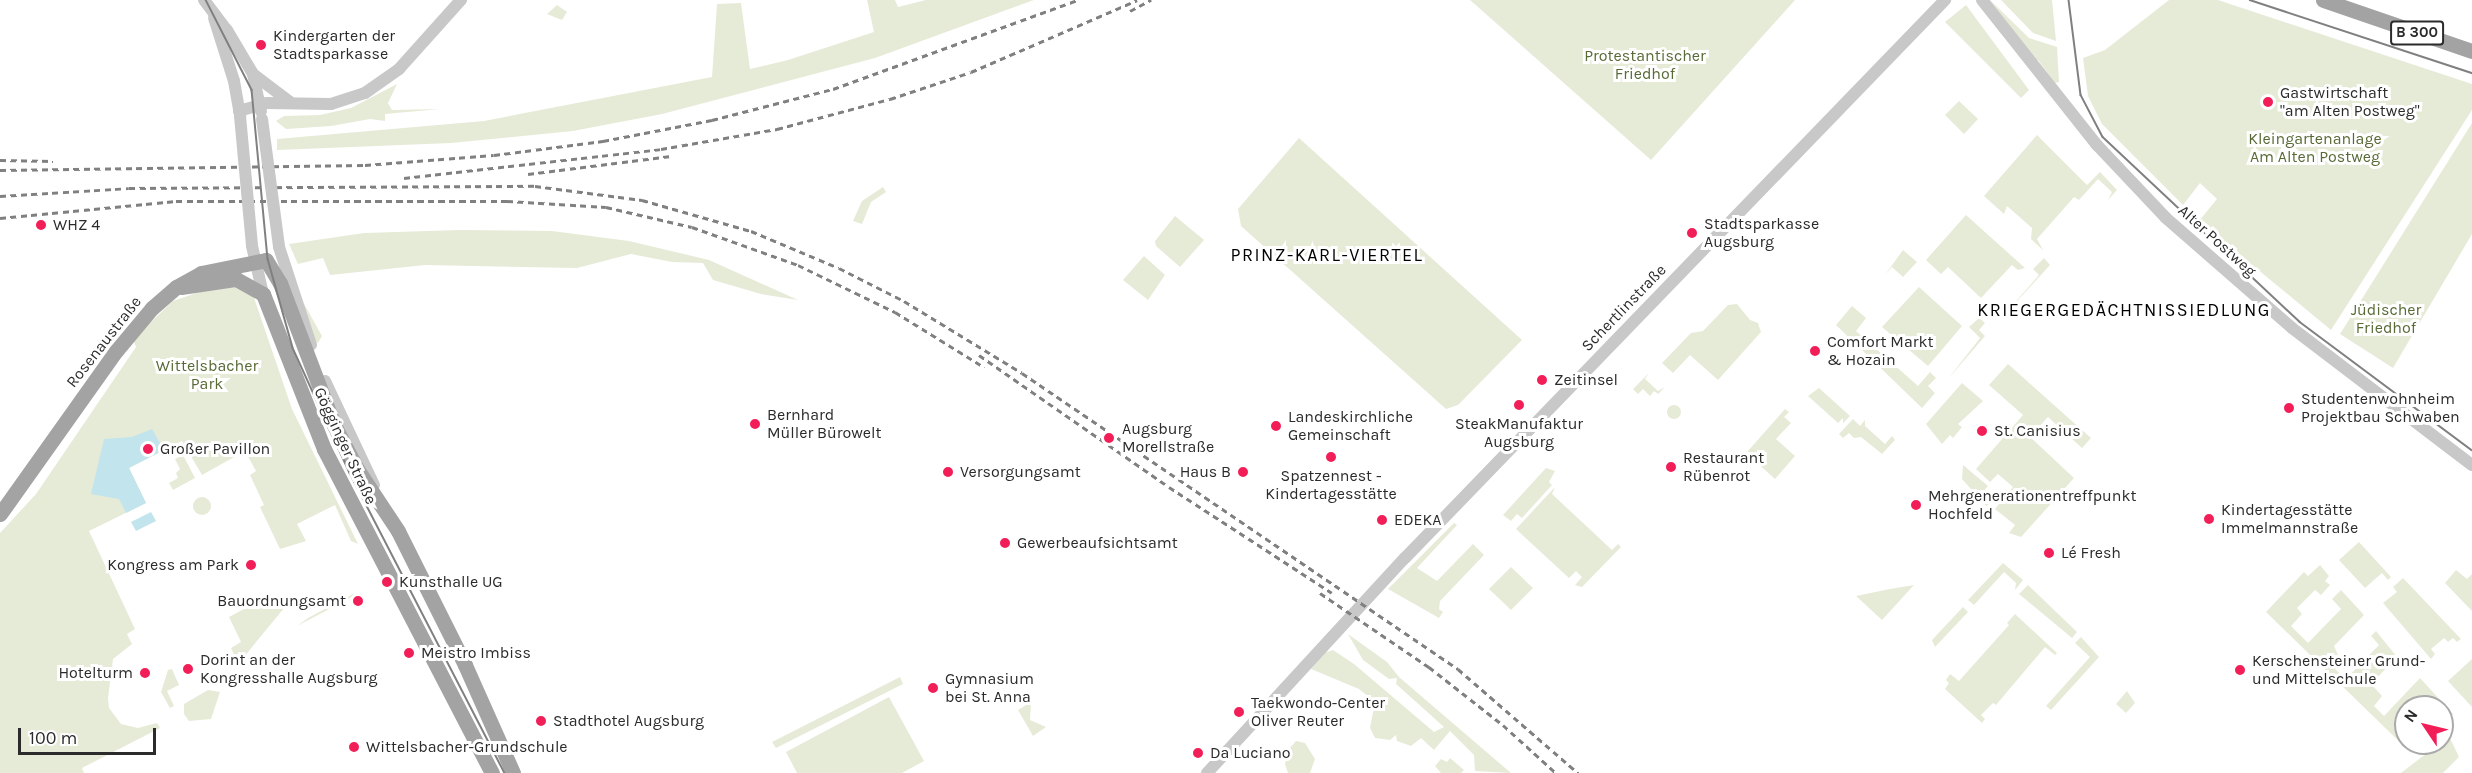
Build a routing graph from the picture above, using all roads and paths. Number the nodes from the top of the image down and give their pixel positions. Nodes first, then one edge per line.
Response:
1 (204, 0) edge
2 (461, 0) edge
3 (1945, 0) edge
4 (1982, 0) edge
5 (2322, 0) edge
6 (214, 18) junction
7 (2472, 51) edge
8 (253, 74) junction
9 (293, 104) junction
10 (260, 105) junction
11 (240, 114) junction
12 (266, 254) junction
13 (176, 287) junction
14 (263, 294) junction
15 (2472, 465) edge
16 (0, 514) edge
17 (492, 773) edge
18 (513, 773) edge
19 (1207, 773) edge

1 - 6 street
2 - 9 street
3 - 19 street, Schertlinstraße
4 - 15 street, Alter Postweg
5 - 7 main road, B 300
6 - 8 street
6 - 11 street, Gögginger Straße
8 - 9 street
8 - 10 street, Gögginger Straße
9 - 10 street
10 - 11 street
10 - 12 street, Gögginger Straße, bridge
11 - 12 street, Gögginger Straße, bridge
12 - 13 main road, Rosenaustraße
12 - 14 street, Gögginger Straße
12 - 18 main road, Gögginger Straße
13 - 14 main road
13 - 16 main road, Rosenaustraße
14 - 17 main road, Gögginger Straße

